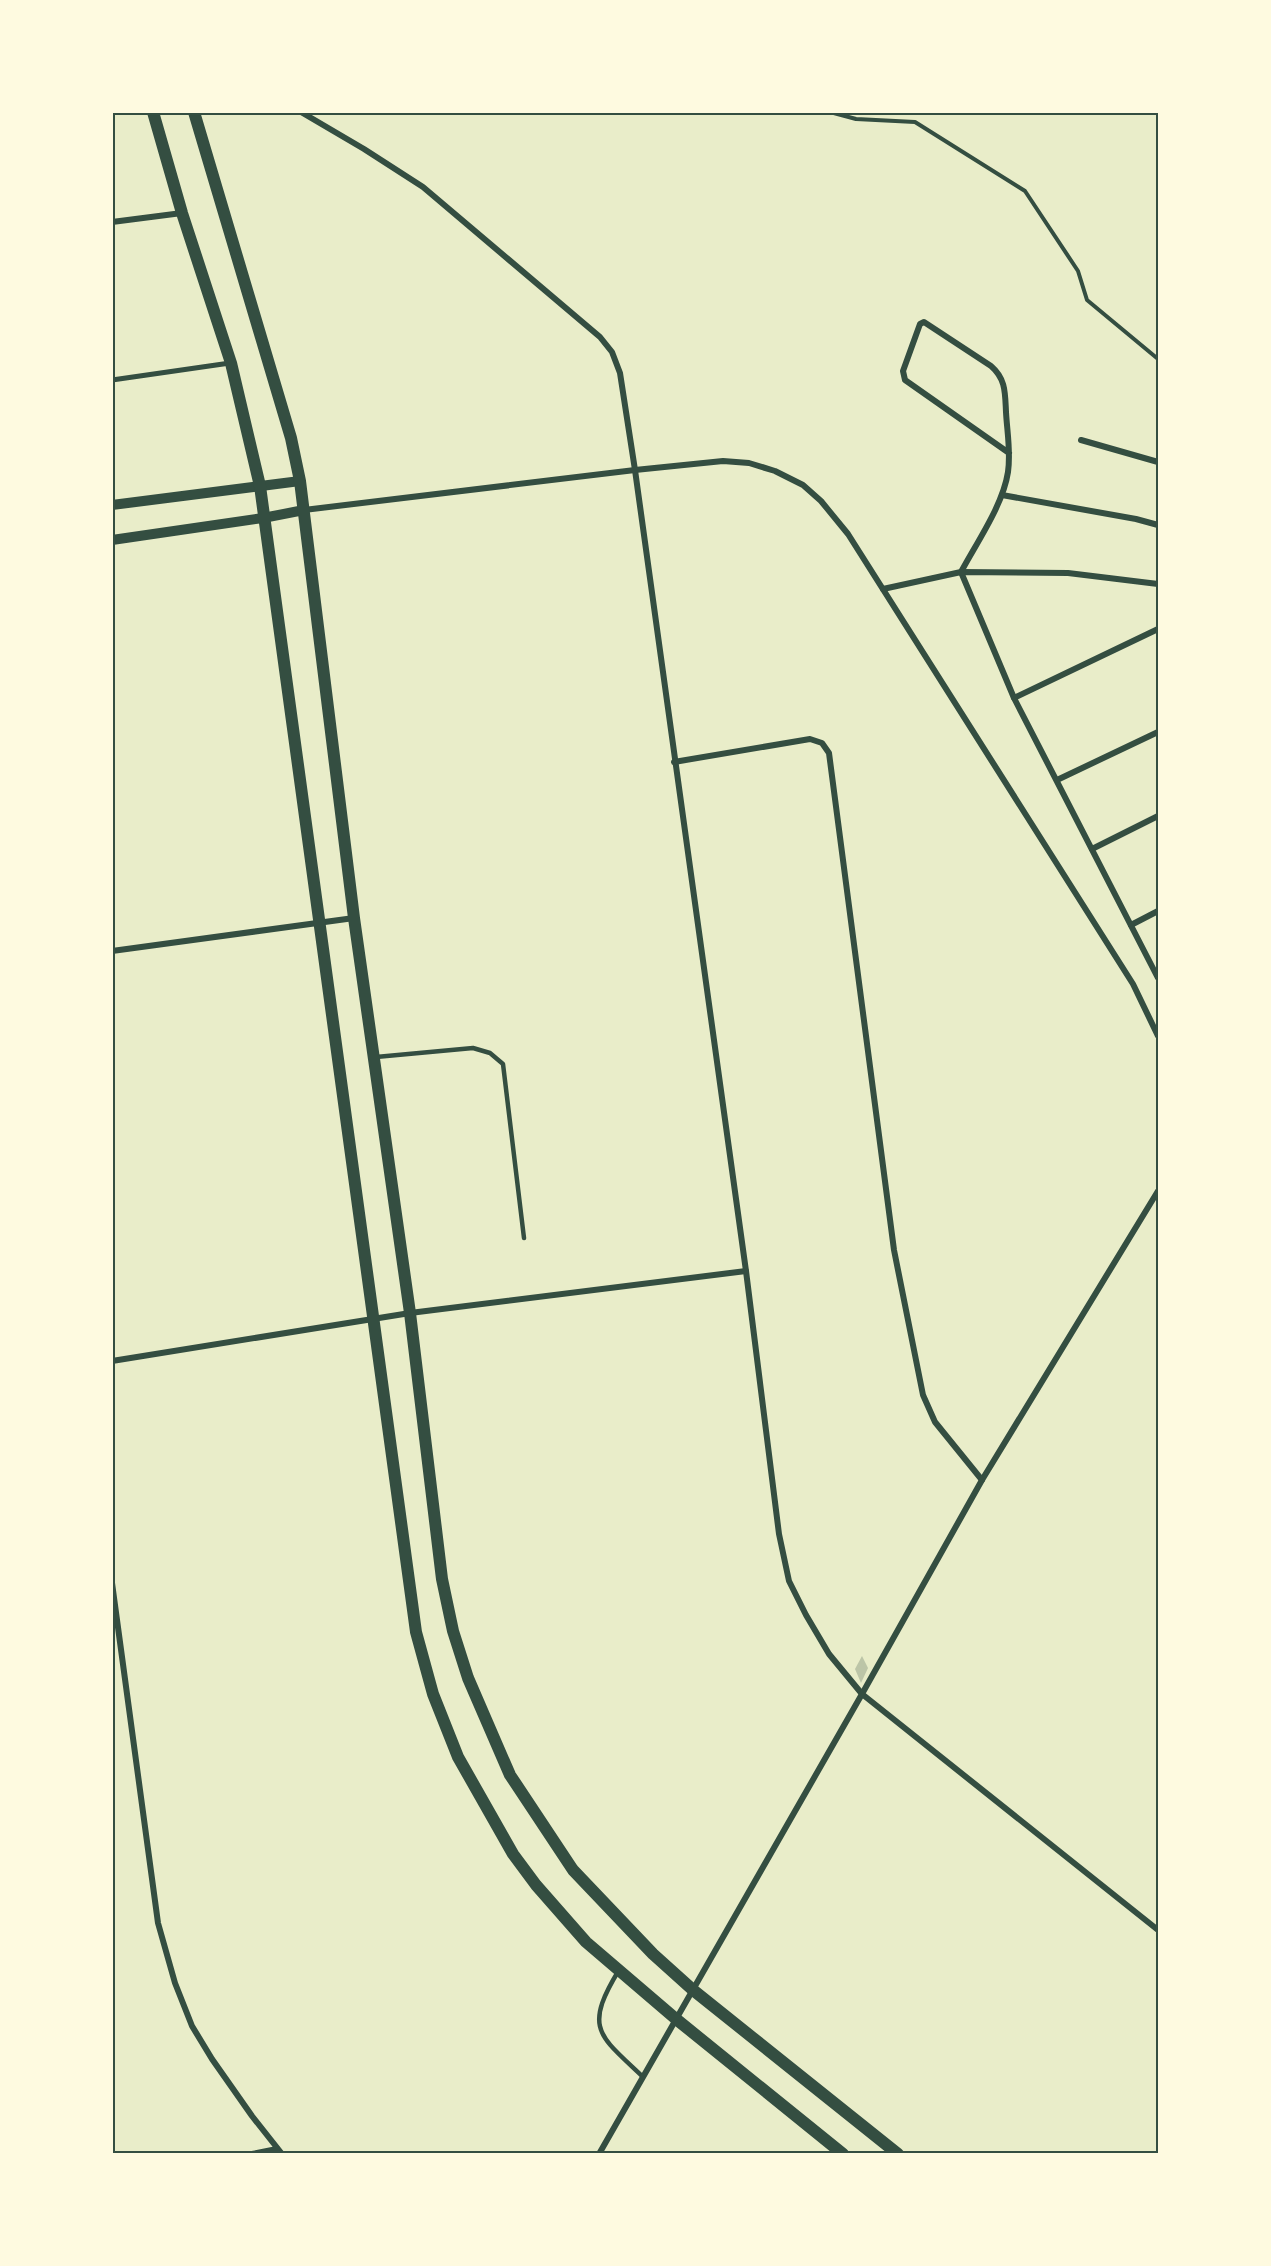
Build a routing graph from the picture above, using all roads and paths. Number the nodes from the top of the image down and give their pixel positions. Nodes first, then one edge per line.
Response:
1 (153, 112) edge
2 (194, 112) edge
3 (301, 112) edge
4 (830, 112) edge
5 (182, 213) junction
6 (112, 222) edge
7 (1158, 359) edge
8 (231, 363) junction
9 (112, 380) edge
10 (1081, 440) dead end
11 (1009, 453) junction
12 (1158, 462) edge
13 (635, 470) junction
14 (300, 481) junction
15 (260, 486) junction
16 (1002, 495) junction
17 (112, 505) edge
18 (304, 510) junction
19 (263, 518) junction
20 (1158, 525) edge
21 (112, 540) edge
22 (961, 572) junction
23 (1158, 584) edge
24 (883, 589) junction
25 (1158, 629) edge
26 (1014, 698) junction
27 (1158, 732) edge
28 (674, 762) junction
29 (1057, 780) junction
30 (1158, 816) edge
31 (1092, 849) junction
32 (1158, 911) edge
33 (354, 918) junction
34 (319, 923) junction
35 (1131, 925) junction
36 (112, 951) edge
37 (1158, 978) edge
38 (1158, 1036) edge
39 (373, 1058) junction
40 (1158, 1191) edge
41 (524, 1238) dead end
42 (746, 1271) junction
43 (410, 1313) junction
44 (374, 1319) junction
45 (112, 1361) edge
46 (982, 1480) junction
47 (112, 1583) edge
48 (862, 1694) junction
49 (1158, 1930) edge
50 (618, 1970) junction
51 (693, 1990) junction
52 (676, 2019) junction
53 (643, 2077) junction
54 (280, 2152) edge
55 (252, 2154) edge
56 (599, 2154) edge
57 (843, 2154) edge
58 (898, 2154) edge

1 - 5 main road
2 - 14 main road
3 - 13 street
4 - 7 path
5 - 6 street
5 - 8 main road
8 - 9 street
8 - 15 main road
10 - 12 street
11 - 11 street
11 - 16 street
13 - 18 street
13 - 24 street
13 - 28 street
14 - 15 street
14 - 18 main road
15 - 17 street
15 - 19 main road
16 - 20 street
16 - 22 street
18 - 19 street
18 - 33 main road
19 - 21 street
19 - 34 main road
22 - 23 street
22 - 24 street
22 - 26 street
24 - 38 street
25 - 26 street
26 - 29 street
27 - 29 street
28 - 42 street
28 - 46 street
29 - 31 street
30 - 31 street
31 - 35 street
32 - 35 street
33 - 34 street
33 - 39 main road
34 - 36 street
34 - 44 main road
35 - 37 street
39 - 41 lane
39 - 43 main road
40 - 46 street
42 - 43 street
42 - 48 street
43 - 44 street
43 - 51 main road
44 - 45 street
44 - 50 main road
46 - 48 street
47 - 54 street
48 - 49 street
48 - 51 street
50 - 52 main road
50 - 53 lane
51 - 52 street
51 - 58 main road
52 - 53 street
52 - 57 main road
53 - 56 street
54 - 55 street

